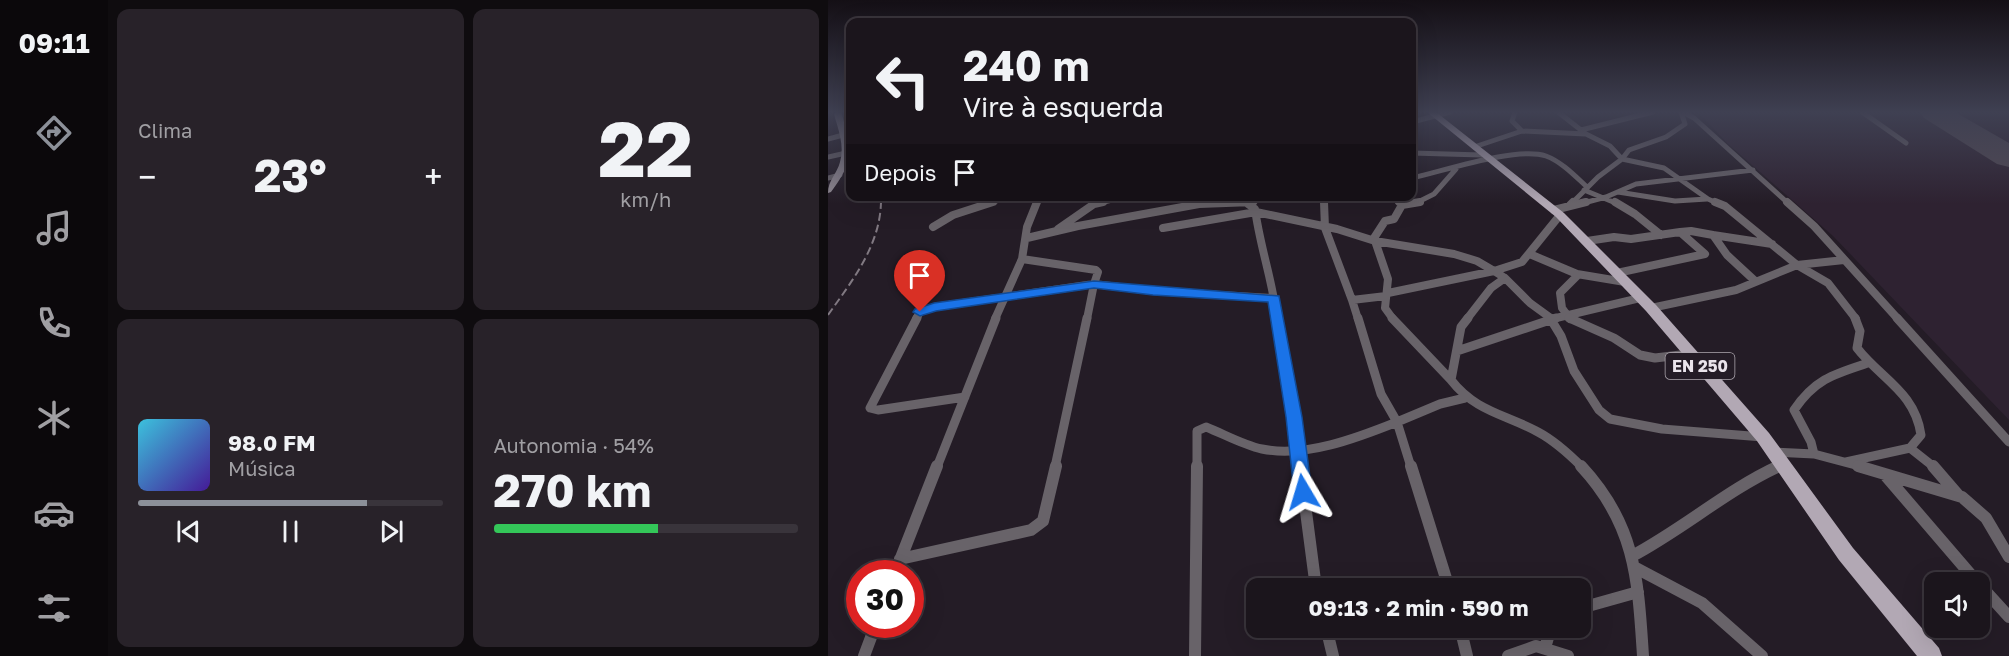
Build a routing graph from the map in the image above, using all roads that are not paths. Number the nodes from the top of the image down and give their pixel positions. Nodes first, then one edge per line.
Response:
1 (844, 143) edge
2 (1470, 143) edge
3 (1502, 143) edge
4 (1604, 143) edge
5 (1653, 143) edge
6 (1719, 143) edge
7 (846, 153) junction
8 (1416, 154) edge
9 (1482, 154) junction
10 (828, 157) edge
11 (1622, 159) junction
12 (1456, 169) junction
13 (1753, 170) junction
14 (840, 175) junction
15 (1416, 177) edge
16 (828, 178) edge
17 (1681, 178) junction
18 (1586, 188) junction
19 (828, 190) edge
20 (1618, 192) junction
21 (1606, 197) junction
22 (1708, 199) junction
23 (996, 201) edge
24 (1038, 201) edge
25 (1107, 201) edge
26 (1196, 201) edge
27 (1256, 201) edge
28 (1324, 201) edge
29 (1398, 201) edge
30 (1199, 204) junction
31 (1248, 204) junction
32 (1402, 205) junction
33 (1561, 210) junction
34 (1256, 212) junction
35 (933, 227) dead end
36 (1163, 228) dead end
37 (1325, 228) junction
38 (1055, 231) junction
39 (1680, 232) junction
40 (1661, 235) junction
41 (1713, 235) junction
42 (1027, 238) junction
43 (1375, 241) junction
44 (1587, 241) junction
45 (1773, 244) junction
46 (1532, 255) junction
47 (1022, 259) junction
48 (1844, 260) junction
49 (1797, 265) junction
50 (1494, 271) junction
51 (1577, 276) junction
52 (1621, 277) junction
53 (1505, 278) junction
54 (1754, 280) junction
55 (1094, 284) junction
56 (1387, 295) junction
57 (1005, 298) junction
58 (1274, 298) junction
59 (1352, 300) junction
60 (1645, 303) junction
61 (1565, 315) junction
62 (1552, 319) junction
63 (1457, 351) junction
64 (1689, 354) junction
65 (1868, 363) junction
66 (1451, 380) junction
67 (965, 397) junction
68 (1465, 398) junction
69 (1397, 423) junction
70 (1763, 437) junction
71 (2009, 442) edge
72 (1910, 447) junction
73 (1298, 448) junction
74 (1814, 454) junction
75 (1779, 458) junction
76 (1846, 462) junction
77 (1886, 476) junction
78 (1958, 496) junction
79 (2009, 557) edge
80 (900, 559) joint
81 (1634, 562) junction
82 (1969, 572) edge
83 (1315, 578) edge
84 (1446, 578) edge
85 (1638, 592) junction
86 (1990, 596) edge
87 (1591, 605) edge
88 (2009, 617) edge
89 (871, 638) edge
90 (1329, 638) edge
91 (1463, 638) edge
92 (1548, 638) edge
93 (1545, 648) junction
94 (864, 656) edge
95 (1195, 656) edge
96 (1333, 656) edge
97 (1467, 656) edge
98 (1508, 656) edge
99 (1568, 656) edge
100 (1643, 656) edge
101 (1762, 656) edge
102 (1931, 656) edge

1 - 7 street
2 - 9 main road, EN 250
3 - 9 street
4 - 11 street
5 - 11 street
6 - 13 street
7 - 10 street
7 - 14 street
8 - 9 street
9 - 12 street
9 - 18 street
9 - 33 main road, EN 250
11 - 17 street
11 - 18 street
12 - 15 street
12 - 32 street
13 - 17 street
13 - 48 street
14 - 16 street
14 - 19 street
17 - 20 street
17 - 22 street
18 - 21 street
18 - 33 street
20 - 21 street
20 - 22 street
21 - 33 street
21 - 40 street
22 - 45 street
23 - 35 street
24 - 42 street
25 - 38 street
26 - 30 street
27 - 31 street
28 - 37 street
29 - 32 street
30 - 31 street
30 - 38 street
31 - 34 street
32 - 43 street
33 - 44 main road, EN 250
33 - 46 street
34 - 36 street
34 - 37 street
34 - 58 street
37 - 43 street
37 - 59 street
38 - 42 street
39 - 40 street
39 - 41 street
39 - 52 street
40 - 44 street
41 - 45 street
41 - 54 street
42 - 47 street
43 - 50 street
43 - 56 street
44 - 52 main road, EN 250
45 - 49 street
46 - 50 street
46 - 51 street
47 - 55 street
47 - 57 street
48 - 49 street
48 - 71 street
49 - 54 street
49 - 65 street
50 - 53 street
50 - 56 street
51 - 52 street
51 - 61 street
52 - 60 main road, EN 250
53 - 62 street
53 - 63 street
54 - 60 street
55 - 57 street
55 - 58 street
55 - 80 street
56 - 59 street
56 - 66 street
57 - 67 street
57 - 67 street
58 - 73 street
59 - 69 street
60 - 61 street
60 - 64 main road, EN 250
61 - 62 street
61 - 64 street
62 - 63 street
62 - 70 street
63 - 66 street
64 - 70 main road, EN 250
65 - 72 street
65 - 74 street
66 - 68 street
67 - 80 street
68 - 69 street
68 - 81 street
69 - 73 street
69 - 84 street
70 - 75 main road, EN 250
72 - 76 street
72 - 78 street
73 - 83 street
73 - 95 street
74 - 75 street
74 - 76 street
75 - 81 street
75 - 102 main road, EN 250
76 - 77 street
77 - 78 street
77 - 82 street
78 - 79 street
81 - 85 street
81 - 101 street
85 - 87 street
85 - 100 street
86 - 88 street
89 - 94 street
90 - 96 street
91 - 97 street
92 - 93 street
93 - 98 street
93 - 99 street

